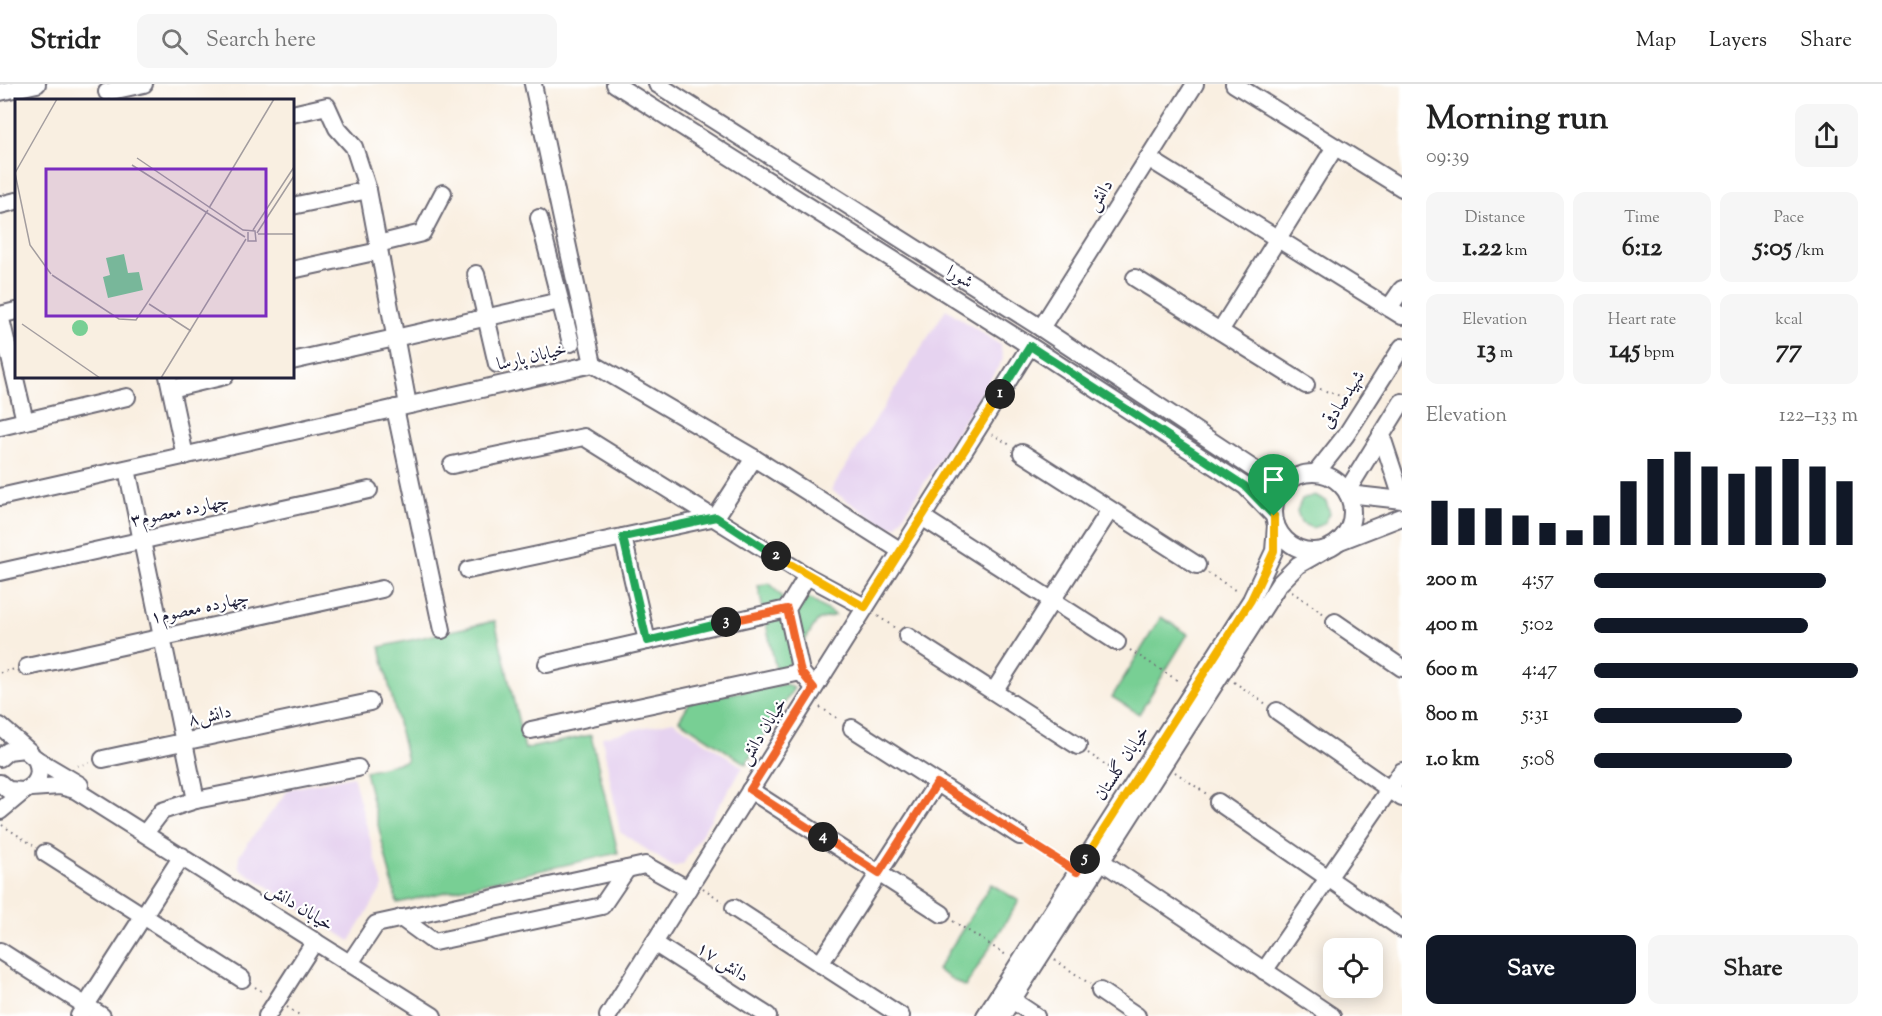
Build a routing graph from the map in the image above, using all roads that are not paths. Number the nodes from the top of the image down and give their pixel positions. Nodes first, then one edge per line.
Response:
1 (37, 84) edge
2 (144, 84) edge
3 (533, 84) edge
4 (615, 84) edge
5 (657, 84) edge
6 (1195, 84) edge
7 (1234, 84) edge
8 (0, 92) edge
9 (107, 92) edge
10 (294, 114) edge
11 (1335, 147) junction
12 (1148, 158) junction
13 (1402, 188) edge
14 (368, 190) junction
15 (443, 193) dead end
16 (15, 201) edge
17 (0, 205) edge
18 (294, 206) edge
19 (539, 218) dead end
20 (1278, 238) junction
21 (379, 247) junction
22 (294, 269) edge
23 (476, 273) dead end
24 (1135, 278) dead end
25 (1402, 289) edge
26 (560, 300) junction
27 (15, 311) edge
28 (1396, 312) edge
29 (0, 315) edge
30 (487, 317) junction
31 (1041, 328) junction
32 (1220, 331) junction
33 (396, 339) junction
34 (571, 343) dead end
35 (1030, 346) junction
36 (1402, 347) edge
37 (294, 362) edge
38 (497, 364) dead end
39 (593, 364) junction
40 (15, 376) edge
41 (15, 378) edge
42 (206, 378) edge
43 (169, 382) edge
44 (1306, 385) road end
45 (127, 397) dead end
46 (1402, 402) edge
47 (401, 407) junction
48 (26, 421) junction
49 (0, 427) edge
50 (1381, 434) junction
51 (1346, 435) junction
52 (1370, 450) junction
53 (1022, 453) road end
54 (185, 456) junction
55 (754, 458) junction
56 (452, 465) dead end
57 (127, 469) junction
58 (1316, 473) junction
59 (1289, 481) junction
60 (369, 490) dead end
61 (1347, 493) junction
62 (0, 497) edge
63 (1402, 499) edge
64 (1110, 510) junction
65 (716, 517) junction
66 (922, 517) junction
67 (1402, 517) edge
68 (1275, 520) junction
69 (623, 537) junction
70 (142, 540) junction
71 (1332, 546) junction
72 (901, 551) junction
73 (1197, 566) road end
74 (468, 570) dead end
75 (0, 572) edge
76 (807, 576) junction
77 (382, 589) dead end
78 (1051, 600) junction
79 (865, 607) junction
80 (787, 609) junction
81 (1335, 622) road end
82 (442, 630) dead end
83 (907, 636) road end
84 (162, 637) junction
85 (647, 641) junction
86 (1117, 642) road end
87 (547, 664) dead end
88 (1397, 665) edge
89 (27, 667) dead end
90 (801, 672) junction
91 (994, 691) junction
92 (811, 694) junction
93 (370, 702) dead end
94 (1276, 711) road end
95 (0, 726) edge
96 (852, 728) road end
97 (531, 730) dead end
98 (184, 742) junction
99 (1078, 746) road end
100 (34, 756) junction
101 (0, 758) edge
102 (103, 759) road end
103 (358, 768) dead end
104 (1402, 771) edge
105 (0, 783) edge
106 (937, 783) junction
107 (27, 790) junction
108 (750, 790) junction
109 (1396, 793) edge
110 (196, 800) junction
111 (1218, 802) road end
112 (0, 811) edge
113 (146, 832) junction
114 (1020, 836) road end
115 (45, 853) road end
116 (182, 856) junction
117 (1101, 861) junction
118 (627, 869) junction
119 (879, 873) junction
120 (1328, 878) junction
121 (691, 886) junction
122 (734, 908) road end
123 (942, 914) road end
124 (143, 916) junction
125 (401, 918) junction
126 (1402, 929) edge
127 (315, 941) junction
128 (654, 943) junction
129 (0, 951) edge
130 (350, 963) junction
131 (820, 964) junction
132 (1264, 970) junction
133 (242, 979) road end
134 (1100, 991) road end
135 (1012, 1000) junction
136 (82, 1011) edge
137 (102, 1016) edge
138 (267, 1016) edge
139 (433, 1016) edge
140 (608, 1016) edge
141 (768, 1016) edge
142 (901, 1016) edge
143 (985, 1016) edge
144 (1002, 1016) edge
145 (1036, 1016) edge
146 (1137, 1016) edge
147 (1332, 1016) edge

1 - 8 street
2 - 9 street
3 - 39 street
4 - 35 street, شورا
5 - 31 street, شورا
6 - 12 street, دانش
7 - 11 street
10 - 14 street
11 - 13 street
11 - 20 street
12 - 20 street
12 - 31 street, دانش
14 - 18 street
14 - 21 street
15 - 21 street
16 - 17 street
19 - 26 street
20 - 28 street
20 - 32 street
21 - 22 street
21 - 33 street
23 - 30 street
24 - 32 street
25 - 28 street
26 - 30 street
26 - 34 street
27 - 29 street
29 - 40 street
30 - 33 street
30 - 38 street
31 - 59 street, شورا
32 - 44 street
33 - 37 street
33 - 47 street
35 - 66 street, خیابان دانش
35 - 68 street, شورا
36 - 51 street, شهیدصادقی
39 - 47 street, خیابان پارسا
39 - 55 street, خیابان پارسا
41 - 48 street
42 - 43 street
43 - 54 street
45 - 48 street
46 - 50 street
47 - 54 street, خیابان پارسا
47 - 82 street
48 - 49 street
50 - 52 street
50 - 63 street
51 - 52 street
51 - 58 street, شهیدصادقی
52 - 61 street
53 - 64 street
54 - 57 street, خیابان پارسا
55 - 65 street
55 - 72 street, خیابان پارسا
56 - 65 street
57 - 62 street, خیابان پارسا
57 - 70 street
58 - 59 street
58 - 61 street
59 - 68 street
60 - 70 street, چهارده معصوم۳
61 - 63 street
61 - 71 street
64 - 73 street
64 - 78 street
65 - 69 street
65 - 76 street
66 - 72 street, خیابان دانش
66 - 78 street
67 - 71 street, خیابان گلستان
68 - 71 street
68 - 143 street, خیابان گلستان
69 - 74 street
69 - 85 street
70 - 75 street, چهارده معصوم۳
70 - 84 street
71 - 117 street, خیابان گلستان
72 - 79 street, خیابان دانش
76 - 79 street
76 - 80 street
77 - 84 street, چهارده معصوم۱
78 - 86 street
78 - 91 street
79 - 92 street, خیابان دانش
80 - 85 street
80 - 90 street
81 - 88 street
83 - 91 street
84 - 89 street, چهارده معصوم۱
84 - 98 street
85 - 87 street
90 - 92 street
90 - 97 street
91 - 99 street
92 - 108 street, خیابان دانش
93 - 98 street, دانش۸
94 - 109 street
95 - 100 street, خیابان دانش
96 - 106 street
98 - 102 street, دانش۸
98 - 110 street
100 - 101 street
100 - 107 street
100 - 113 street, خیابان دانش
103 - 110 street
104 - 109 street
105 - 107 street
106 - 114 street
106 - 119 street
107 - 112 street
107 - 113 street, خیابان دانش
108 - 119 street
108 - 121 street, خیابان دانش
109 - 120 street
110 - 113 street
111 - 120 street
113 - 116 street, خیابان دانش
115 - 124 street
116 - 124 street
116 - 127 street, خیابان دانش
117 - 132 street
117 - 135 street, خیابان گلستان
118 - 121 street
118 - 125 street
118 - 125 street
119 - 123 street
119 - 131 street
120 - 126 street
120 - 132 street
121 - 128 street, خیابان دانش
122 - 131 street
124 - 133 street
124 - 136 street
125 - 130 street
127 - 130 street, خیابان دانش
127 - 138 street
128 - 140 street, خیابان دانش
128 - 141 street, دانش ۱۷
129 - 136 street
130 - 139 street, خیابان دانش
131 - 142 street
132 - 147 street
134 - 146 street
135 - 144 street, خیابان گلستان
135 - 145 street
136 - 137 street

